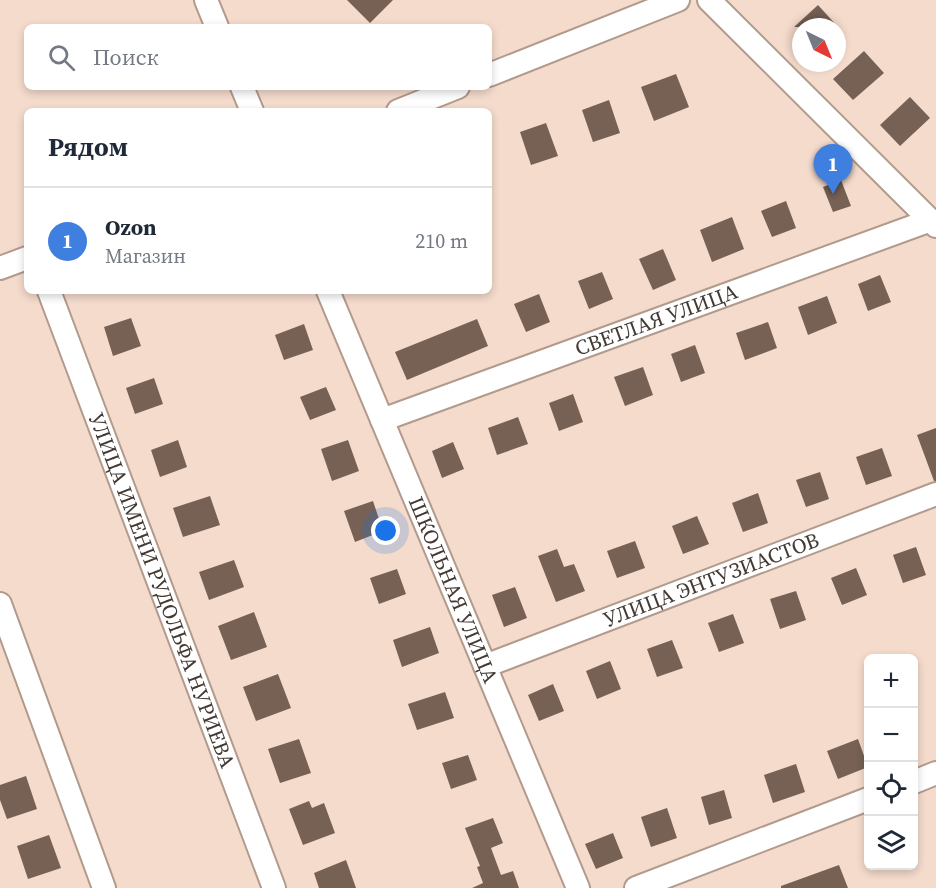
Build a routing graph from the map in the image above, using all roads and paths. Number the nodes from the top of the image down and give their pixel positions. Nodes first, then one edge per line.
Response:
1 (206, 0) edge
2 (678, 0) edge
3 (709, 0) edge
4 (216, 24) edge
5 (492, 74) edge
6 (243, 90) edge
7 (450, 90) edge
8 (251, 108) edge
9 (406, 108) edge
10 (933, 223) edge
11 (24, 259) edge
12 (0, 268) edge
13 (50, 294) edge
14 (329, 294) edge
15 (382, 420) junction
16 (936, 494) edge
17 (0, 604) edge
18 (485, 666) junction
19 (936, 773) edge
20 (918, 780) edge
21 (864, 801) edge
22 (104, 888) edge
23 (274, 888) edge
24 (578, 888) edge
25 (636, 888) edge

1 - 4 street
2 - 5 street
3 - 10 street
6 - 8 street
7 - 9 street
10 - 15 street, СВЕТЛАЯ УЛИЦА
11 - 12 street
13 - 23 street, УЛИЦА ИМЕНИ РУДОЛЬФА НУРИЕВА
14 - 15 street, ШКОЛЬНАЯ УЛИЦА
15 - 18 street, ШКОЛЬНАЯ УЛИЦА
16 - 18 street, УЛИЦА ЭНТУЗИАСТОВ
17 - 22 street
18 - 24 street, ШКОЛЬНАЯ УЛИЦА
19 - 20 street
21 - 25 street

